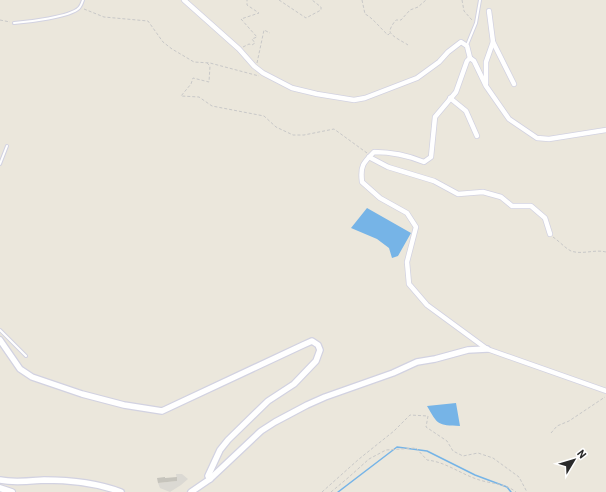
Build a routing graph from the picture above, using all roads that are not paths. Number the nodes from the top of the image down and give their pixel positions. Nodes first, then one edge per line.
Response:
1 (83, 0) edge
2 (184, 0) edge
3 (480, 0) edge
4 (490, 11) dead end
5 (14, 23) road end
6 (493, 42) junction
7 (467, 46) junction
8 (470, 58) junction
9 (514, 84) dead end
10 (486, 86) junction
11 (450, 98) junction
12 (606, 130) edge
13 (477, 136) dead end
14 (7, 146) dead end
15 (370, 156) junction
16 (0, 164) edge
17 (550, 234) road end
18 (0, 330) edge
19 (0, 340) edge
20 (487, 349) junction
21 (26, 356) dead end
22 (606, 391) edge
23 (0, 480) edge
24 (210, 480) junction
25 (0, 488) edge
26 (12, 492) edge
27 (121, 492) edge
28 (190, 492) edge

1 - 5 lane
2 - 7 street
3 - 7 lane
4 - 6 street
6 - 9 street
6 - 10 street
7 - 8 street
8 - 10 street
8 - 11 street
10 - 12 street
11 - 13 street
11 - 15 street
14 - 16 lane
15 - 17 street
15 - 20 street
18 - 21 lane
19 - 24 street
20 - 22 street
20 - 24 street
23 - 27 street
24 - 28 street
25 - 26 main road

